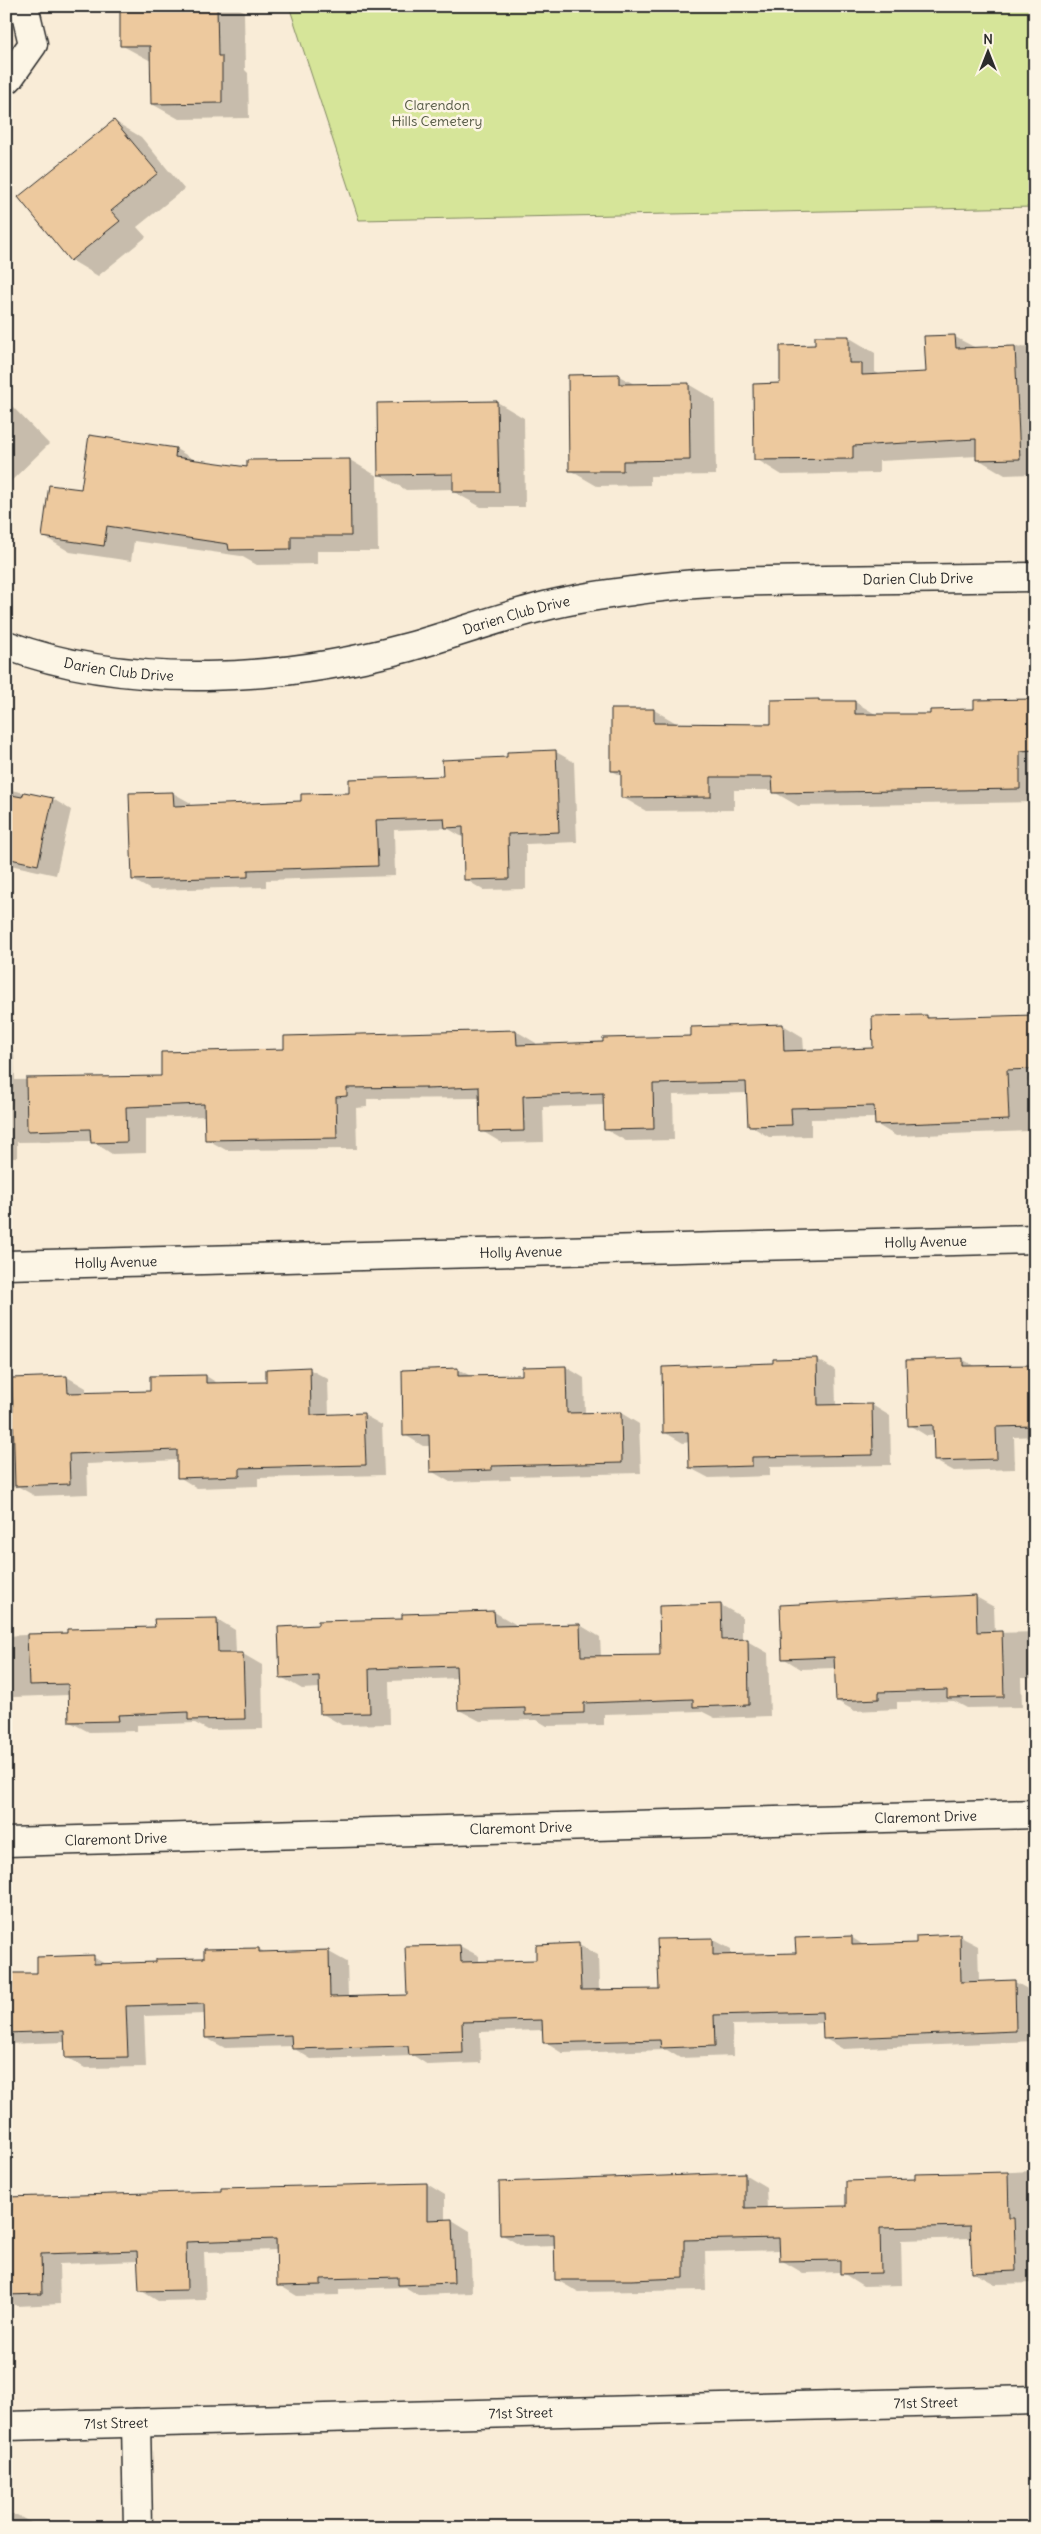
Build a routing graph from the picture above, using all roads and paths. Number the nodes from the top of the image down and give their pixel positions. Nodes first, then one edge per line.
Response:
1 (24, 6) edge
2 (6, 79) edge
3 (1035, 577) edge
4 (6, 646) edge
5 (1035, 1239) edge
6 (6, 1265) edge
7 (1035, 1814) edge
8 (6, 1842) edge
9 (1033, 2400) edge
10 (136, 2423) junction
11 (6, 2426) edge
12 (138, 2528) edge
13 (1031, 2528) edge

1 - 2 street
3 - 4 street, Darien Club Drive
5 - 6 street, Holly Avenue
7 - 8 street, Claremont Drive
9 - 10 street, 71st Street
9 - 13 path
10 - 11 street, 71st Street
10 - 12 street

